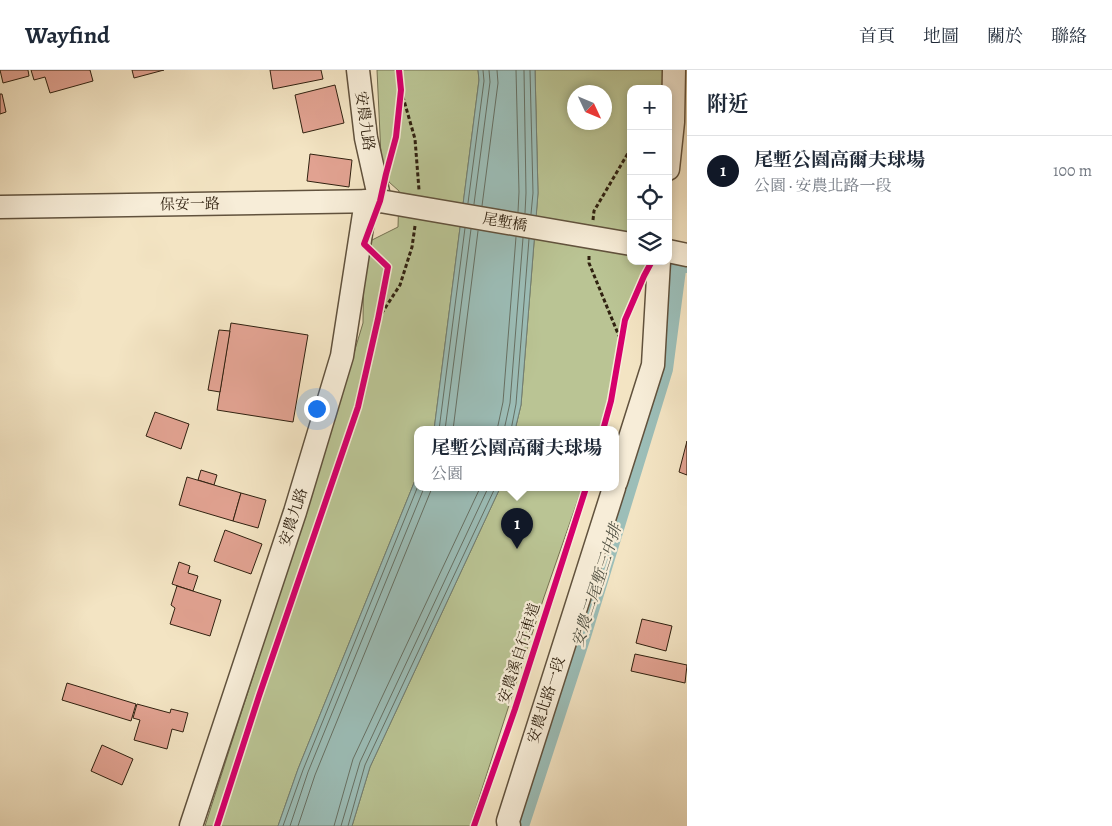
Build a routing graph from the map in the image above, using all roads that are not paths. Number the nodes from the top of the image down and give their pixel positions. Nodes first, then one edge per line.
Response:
1 (358, 70) edge
2 (674, 70) edge
3 (672, 131) edge
4 (373, 201) junction
5 (0, 207) edge
6 (627, 243) edge
7 (672, 252) edge
8 (687, 254) edge
9 (659, 265) edge
10 (619, 473) edge
11 (613, 491) edge
12 (191, 826) edge
13 (509, 826) edge

1 - 4 street, 安農九路
2 - 3 street
4 - 5 street, 保安一路
4 - 6 street, 尾塹橋, bridge
4 - 12 street, 安農九路
7 - 8 street
9 - 10 street
11 - 13 street, 安農北路一段

